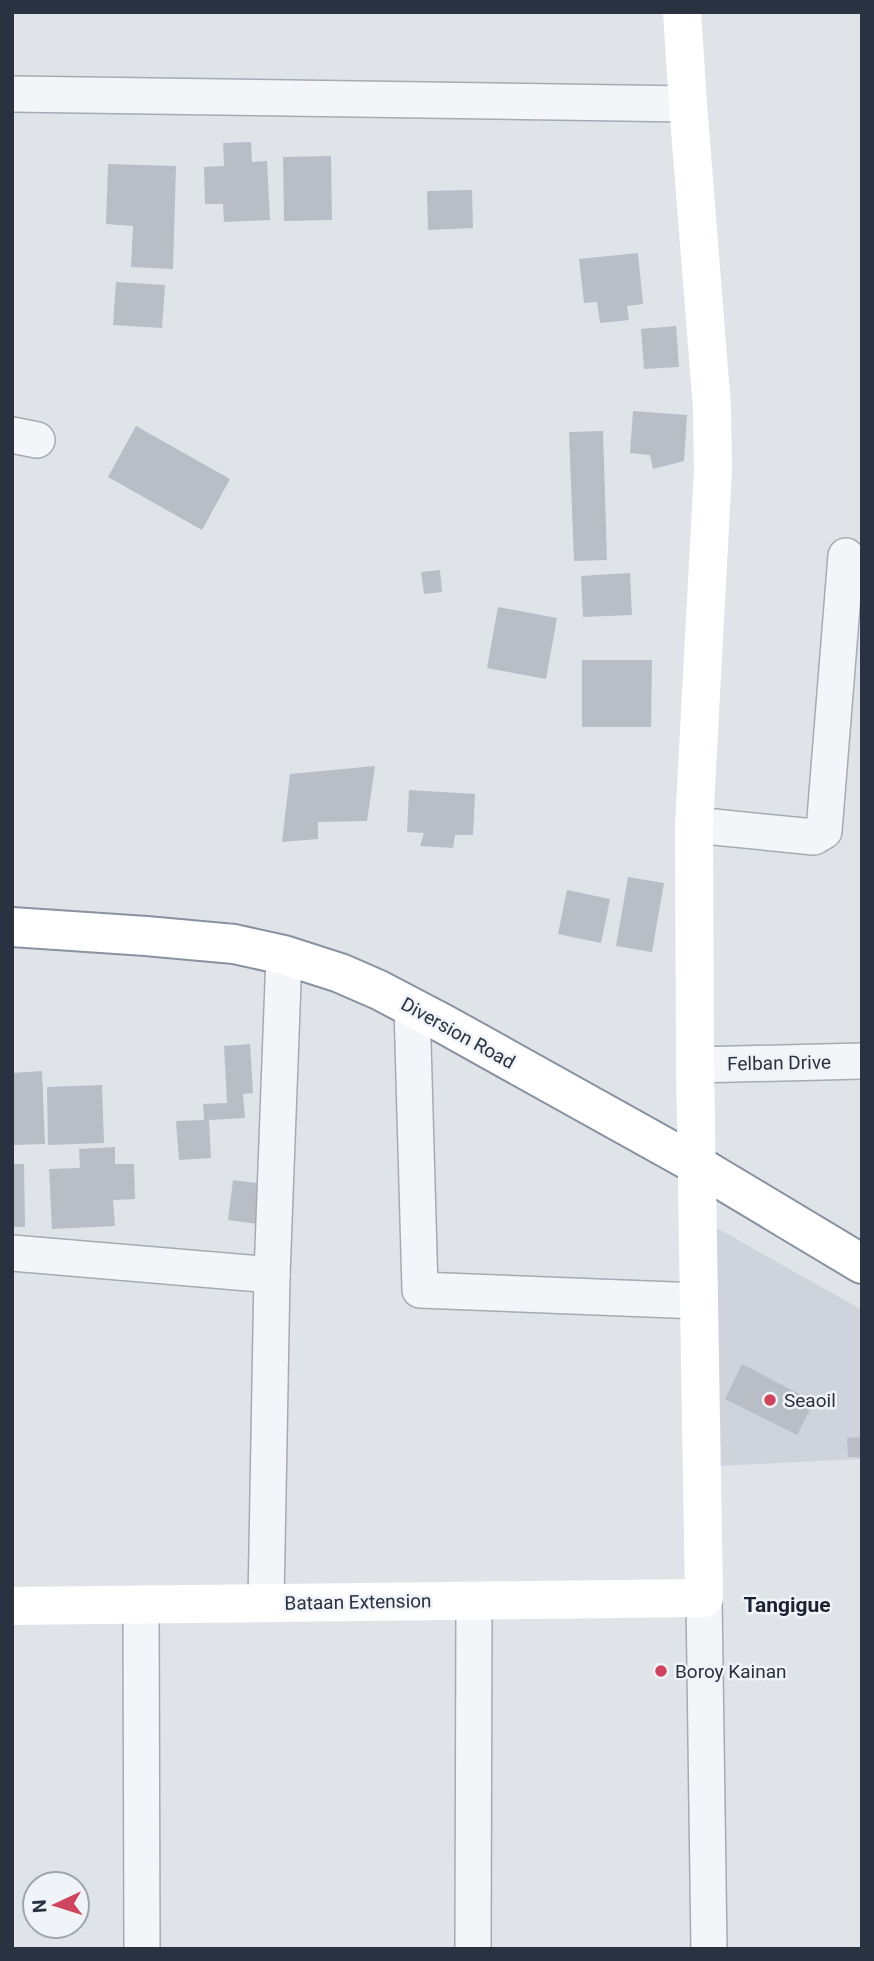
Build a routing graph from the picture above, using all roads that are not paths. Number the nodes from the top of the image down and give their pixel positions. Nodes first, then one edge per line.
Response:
1 (682, 12) edge
2 (12, 94) edge
3 (688, 104) junction
4 (846, 556) dead end
5 (694, 825) junction
6 (12, 927) edge
7 (284, 954) junction
8 (412, 1007) junction
9 (862, 1061) edge
10 (695, 1065) junction
11 (697, 1166) junction
12 (12, 1254) edge
13 (862, 1264) edge
14 (272, 1275) junction
15 (699, 1301) junction
16 (704, 1598) junction
17 (474, 1601) junction
18 (266, 1602) junction
19 (141, 1605) junction
20 (12, 1606) edge
21 (142, 1949) edge
22 (473, 1949) edge
23 (709, 1949) edge

1 - 3 main road
2 - 3 street
3 - 5 main road
4 - 5 street
5 - 10 main road
6 - 7 main road, Diversion Road
7 - 8 main road, Diversion Road
7 - 14 street
8 - 11 main road, Diversion Road
8 - 15 street
9 - 10 street, Felban Drive
10 - 11 main road
11 - 13 main road, Diversion Road
11 - 15 main road
12 - 14 street
14 - 18 street
15 - 16 main road
16 - 17 main road, Bataan Extension
16 - 23 street
17 - 18 main road, Bataan Extension
17 - 22 street
18 - 19 main road, Bataan Extension
19 - 20 main road, Bataan Extension
19 - 21 street

